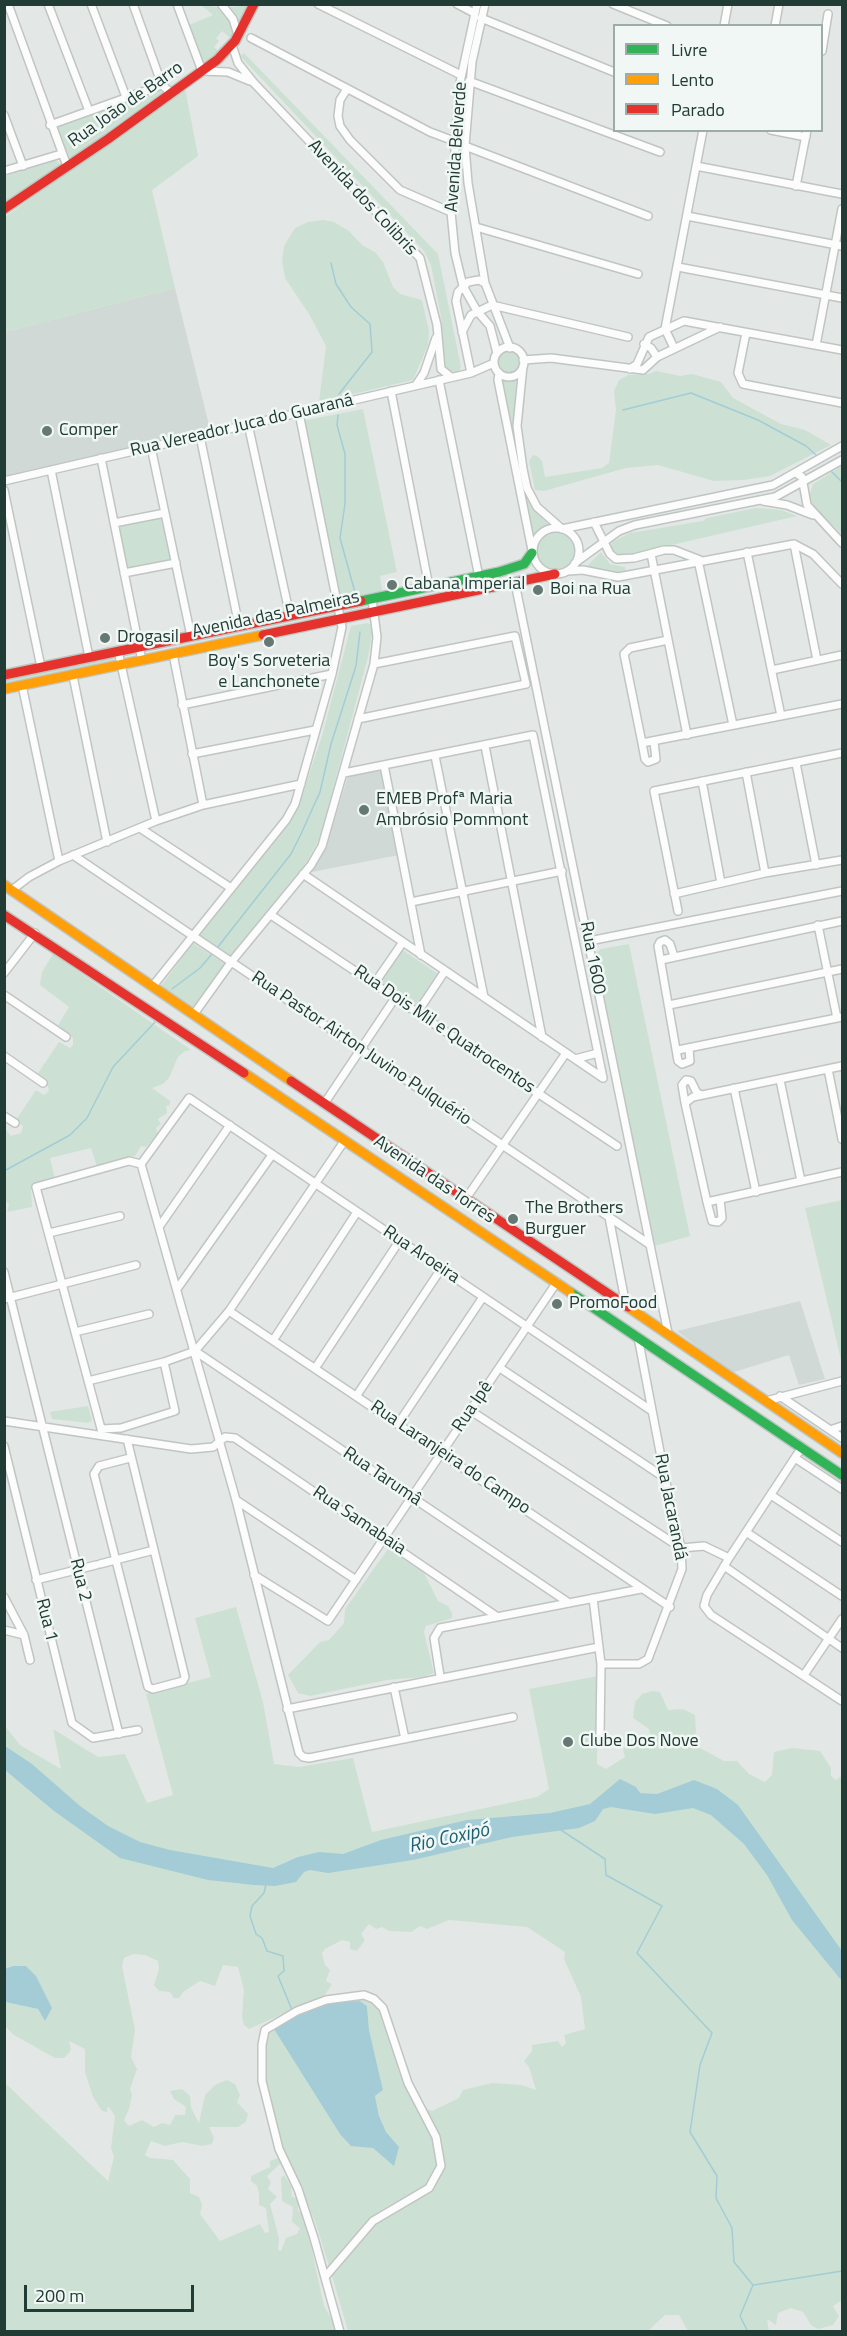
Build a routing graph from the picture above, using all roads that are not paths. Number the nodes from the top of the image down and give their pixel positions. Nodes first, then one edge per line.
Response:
1 (48, 4) edge
2 (91, 4) edge
3 (133, 4) edge
4 (177, 4) edge
5 (227, 4) edge
6 (318, 4) edge
7 (457, 4) edge
8 (613, 4) edge
9 (728, 4) edge
10 (779, 4) edge
11 (6, 5) edge
12 (220, 5) edge
13 (483, 5) edge
14 (252, 7) edge
15 (474, 13) junction
16 (828, 14) dead end
17 (481, 18) junction
18 (662, 24) edge
19 (724, 24) edge
20 (775, 24) edge
21 (238, 35) junction
22 (251, 38) dead end
23 (823, 45) edge
24 (231, 50) junction
25 (213, 62) junction
26 (220, 70) junction
27 (202, 71) junction
28 (613, 71) edge
29 (461, 75) junction
30 (469, 81) junction
31 (254, 83) junction
32 (162, 85) junction
33 (347, 89) junction
34 (170, 92) junction
35 (458, 93) junction
36 (126, 97) junction
37 (466, 105) junction
38 (89, 111) junction
39 (456, 111) junction
40 (4, 115) edge
41 (50, 125) junction
42 (465, 125) junction
43 (703, 132) edge
44 (788, 132) edge
45 (806, 134) edge
46 (454, 141) junction
47 (465, 146) junction
48 (660, 152) dead end
49 (60, 153) junction
50 (23, 166) junction
51 (67, 166) junction
52 (696, 166) junction
53 (4, 171) edge
54 (796, 186) junction
55 (843, 194) edge
56 (4, 209) edge
57 (843, 209) edge
58 (451, 212) junction
59 (648, 216) dead end
60 (687, 216) junction
61 (476, 226) junction
62 (839, 246) edge
63 (678, 267) junction
64 (638, 274) dead end
65 (485, 283) junction
66 (464, 286) junction
67 (826, 295) junction
68 (843, 298) edge
69 (492, 305) junction
70 (477, 311) junction
71 (698, 324) junction
72 (720, 327) junction
73 (665, 328) junction
74 (437, 330) junction
75 (462, 332) junction
76 (746, 333) junction
77 (628, 337) dead end
78 (697, 337) junction
79 (644, 344) junction
80 (816, 345) junction
81 (510, 348) junction
82 (674, 348) junction
83 (843, 350) edge
84 (497, 353) junction
85 (657, 357) junction
86 (494, 363) junction
87 (523, 363) junction
88 (426, 369) junction
89 (630, 369) junction
90 (480, 370) junction
91 (498, 372) junction
92 (471, 373) junction
93 (451, 378) junction
94 (439, 380) junction
95 (431, 382) junction
96 (415, 386) junction
97 (392, 391) junction
98 (843, 403) edge
99 (299, 412) junction
100 (248, 424) junction
101 (200, 435) junction
102 (843, 446) edge
103 (151, 447) junction
104 (101, 458) junction
105 (843, 460) edge
106 (51, 470) junction
107 (796, 473) junction
108 (4, 481) edge
109 (803, 483) junction
110 (4, 490) edge
111 (761, 500) junction
112 (165, 513) junction
113 (815, 516) junction
114 (594, 522) junction
115 (114, 523) junction
116 (562, 529) junction
117 (604, 541) junction
118 (843, 543) edge
119 (794, 544) junction
120 (532, 551) junction
121 (747, 552) junction
122 (651, 554) junction
123 (700, 561) junction
124 (176, 563) junction
125 (575, 563) junction
126 (568, 571) junction
127 (655, 571) junction
128 (124, 573) junction
129 (555, 574) junction
130 (479, 577) junction
131 (469, 579) junction
132 (514, 583) junction
133 (843, 584) edge
134 (429, 588) junction
135 (470, 592) junction
136 (372, 599) junction
137 (338, 606) junction
138 (375, 611) junction
139 (290, 616) junction
140 (340, 619) junction
141 (239, 626) junction
142 (191, 636) junction
143 (668, 640) junction
144 (139, 647) junction
145 (118, 651) junction
146 (173, 654) junction
147 (843, 655) edge
148 (88, 657) junction
149 (817, 660) junction
150 (142, 661) junction
151 (374, 664) junction
152 (121, 665) junction
153 (41, 667) junction
154 (772, 670) junction
155 (332, 674) junction
156 (4, 675) edge
157 (73, 676) junction
158 (22, 685) junction
159 (4, 689) edge
160 (843, 704) edge
161 (182, 705) junction
162 (781, 716) junction
163 (358, 719) junction
164 (733, 725) junction
165 (315, 730) junction
166 (687, 735) junction
167 (654, 742) junction
168 (642, 743) junction
169 (485, 746) junction
170 (192, 754) junction
171 (842, 755) edge
172 (435, 756) junction
173 (796, 763) junction
174 (384, 765) junction
175 (746, 772) junction
176 (344, 773) junction
177 (702, 781) junction
178 (301, 784) junction
179 (203, 805) junction
180 (156, 821) junction
181 (140, 828) junction
182 (107, 842) junction
183 (73, 855) junction
184 (843, 860) edge
185 (59, 861) junction
186 (816, 865) junction
187 (562, 871) junction
188 (765, 873) junction
189 (303, 874) junction
190 (513, 881) junction
191 (721, 883) junction
192 (8, 887) edge
193 (231, 888) junction
194 (843, 891) edge
195 (463, 892) junction
196 (674, 894) junction
197 (411, 902) junction
198 (678, 911) dead end
199 (4, 915) edge
200 (271, 915) junction
201 (843, 921) edge
202 (818, 925) junction
203 (35, 933) junction
204 (192, 936) junction
205 (589, 941) junction
206 (403, 942) junction
207 (421, 955) junction
208 (674, 956) junction
209 (661, 960) junction
210 (232, 961) junction
211 (843, 969) edge
212 (445, 971) junction
213 (828, 972) junction
214 (4, 973) edge
215 (374, 984) junction
216 (152, 987) junction
217 (4, 995) edge
218 (484, 997) junction
219 (395, 998) junction
220 (669, 1005) junction
221 (417, 1013) junction
222 (194, 1014) junction
223 (840, 1018) edge
224 (66, 1037) dead end
225 (542, 1037) junction
226 (360, 1048) junction
227 (689, 1048) junction
228 (678, 1050) junction
229 (566, 1053) junction
230 (598, 1053) junction
231 (4, 1056) edge
232 (575, 1059) junction
233 (272, 1066) junction
234 (843, 1066) edge
235 (828, 1069) junction
236 (253, 1078) junction
237 (780, 1080) junction
238 (43, 1083) dead end
239 (297, 1085) junction
240 (734, 1088) junction
241 (537, 1093) junction
242 (702, 1095) junction
243 (286, 1100) junction
244 (686, 1103) junction
245 (324, 1104) junction
246 (4, 1116) edge
247 (15, 1123) dead end
248 (230, 1125) junction
249 (843, 1138) edge
250 (345, 1140) junction
251 (501, 1144) junction
252 (617, 1146) dead end
253 (272, 1155) junction
254 (141, 1164) junction
255 (843, 1172) edge
256 (801, 1181) junction
257 (315, 1183) junction
258 (756, 1192) junction
259 (467, 1197) junction
260 (720, 1199) junction
261 (707, 1202) junction
262 (357, 1212) junction
263 (120, 1216) dead end
264 (609, 1218) junction
265 (159, 1227) junction
266 (48, 1233) junction
267 (400, 1240) junction
268 (649, 1244) junction
269 (136, 1265) dead end
270 (441, 1269) junction
271 (4, 1272) edge
272 (557, 1282) junction
273 (62, 1283) junction
274 (177, 1289) junction
275 (483, 1297) junction
276 (8, 1298) edge
277 (626, 1306) junction
278 (229, 1311) junction
279 (149, 1314) dead end
280 (526, 1325) junction
281 (75, 1332) junction
282 (668, 1333) junction
283 (638, 1337) junction
284 (274, 1339) junction
285 (195, 1351) junction
286 (164, 1362) junction
287 (316, 1367) junction
288 (500, 1368) junction
289 (88, 1381) junction
290 (843, 1381) edge
291 (357, 1395) junction
292 (780, 1396) junction
293 (766, 1401) junction
294 (471, 1411) junction
295 (652, 1411) junction
296 (780, 1411) junction
297 (748, 1412) junction
298 (4, 1420) edge
299 (398, 1424) junction
300 (766, 1425) junction
301 (44, 1426) junction
302 (843, 1426) edge
303 (830, 1430) junction
304 (102, 1433) junction
305 (843, 1438) edge
306 (127, 1439) junction
307 (220, 1441) junction
308 (4, 1446) edge
309 (802, 1447) junction
310 (843, 1453) edge
311 (442, 1454) junction
312 (130, 1458) junction
313 (795, 1458) junction
314 (843, 1475) edge
315 (664, 1478) junction
316 (843, 1490) edge
317 (771, 1495) junction
318 (412, 1498) junction
319 (236, 1500) junction
320 (746, 1532) junction
321 (385, 1539) junction
322 (843, 1542) edge
323 (681, 1548) junction
324 (154, 1550) junction
325 (729, 1558) junction
326 (116, 1560) junction
327 (724, 1566) junction
328 (77, 1570) junction
329 (254, 1575) junction
330 (36, 1580) junction
331 (357, 1580) junction
332 (641, 1589) junction
333 (843, 1596) edge
334 (4, 1597) edge
335 (593, 1599) junction
336 (569, 1603) junction
337 (670, 1607) junction
338 (496, 1616) junction
339 (843, 1619) edge
340 (4, 1630) edge
341 (24, 1635) junction
342 (829, 1639) junction
343 (599, 1647) junction
344 (843, 1648) edge
345 (30, 1660) dead end
346 (601, 1664) junction
347 (804, 1675) junction
348 (440, 1676) junction
349 (394, 1687) junction
350 (843, 1701) edge
351 (286, 1709) junction
352 (513, 1717) dead end
353 (138, 1730) dead end
354 (119, 1734) junction
355 (600, 1737) dead end
356 (405, 1739) junction
357 (325, 2277) junction
358 (340, 2331) edge

1 - 38 street
2 - 36 street
3 - 32 street
4 - 27 street
5 - 12 street
6 - 29 street
7 - 15 street
8 - 18 street
9 - 19 street
10 - 20 street
11 - 41 street
12 - 21 street
13 - 15 street, Avenida Belverde
13 - 17 street, Avenida Belverde
14 - 21 main road, Rua João de Barro
15 - 29 street, Avenida Belverde
16 - 23 street
17 - 28 street
17 - 30 street, Avenida Belverde
21 - 24 main road, Rua João de Barro
22 - 33 street
24 - 25 main road, Rua João de Barro
24 - 31 street, Avenida dos Colibris
25 - 26 street, Avenida dos Colibris
25 - 27 main road, Rua João de Barro
26 - 27 street, Avenida dos Colibris
26 - 31 street, Avenida dos Colibris
27 - 34 main road, Rua João de Barro
29 - 35 street, Avenida Belverde
30 - 37 street, Avenida Belverde
30 - 48 street
31 - 74 street, Avenida dos Colibris
32 - 34 street
32 - 36 street
33 - 46 street
33 - 58 street
34 - 51 main road, Rua João de Barro
35 - 37 street
35 - 39 street, Avenida Belverde
36 - 38 street
37 - 42 street, Avenida Belverde
38 - 41 street
39 - 42 street
39 - 46 street, Avenida Belverde
40 - 50 street
41 - 49 street
42 - 47 street, Avenida Belverde
43 - 52 street
44 - 45 street
45 - 54 street
46 - 58 street, Avenida Belverde
47 - 59 street
47 - 61 street, Avenida Belverde
49 - 50 street
49 - 51 street
50 - 53 street
51 - 56 main road, Rua João de Barro
52 - 54 street
52 - 60 street
54 - 55 street
57 - 62 street
58 - 66 street, Avenida Belverde
60 - 62 street
60 - 63 street
61 - 64 street
61 - 65 street, Avenida Belverde
62 - 67 street
63 - 67 street
63 - 73 street
65 - 66 street
65 - 69 street, Avenida Belverde
66 - 70 street, Avenida Belverde
66 - 75 street
67 - 68 street
67 - 80 street
69 - 70 street
69 - 77 street
69 - 81 street, Avenida Belverde
70 - 75 street
70 - 84 street, Avenida Belverde
71 - 72 street
71 - 73 street
71 - 78 street
72 - 76 street
72 - 78 street
73 - 79 street
73 - 82 street
74 - 88 street, Avenida dos Colibris
74 - 93 street, Avenida dos Colibris
75 - 92 street
76 - 80 street
76 - 98 street
78 - 82 street
79 - 85 street
79 - 89 street
80 - 83 street
81 - 84 street
81 - 87 street
82 - 85 street
84 - 86 street
85 - 89 street
86 - 90 street, Rua Vereador Juca do Guaraná
86 - 91 street
87 - 89 street
87 - 91 street
87 - 116 street
88 - 95 street
88 - 96 street, Avenida dos Colibris
90 - 91 street, Rua Vereador Juca do Guaraná
90 - 92 street, Rua Vereador Juca do Guaraná
91 - 120 street
92 - 93 street, Rua Vereador Juca do Guaraná
93 - 94 street, Rua Vereador Juca do Guaraná
94 - 95 street, Rua Vereador Juca do Guaraná
94 - 130 street
95 - 96 street, Rua Vereador Juca do Guaraná
96 - 97 street, Rua Vereador Juca do Guaraná
97 - 99 street, Rua Vereador Juca do Guaraná
97 - 134 street
99 - 100 street, Rua Vereador Juca do Guaraná
99 - 137 street
100 - 101 street, Rua Vereador Juca do Guaraná
100 - 139 street
101 - 103 street, Rua Vereador Juca do Guaraná
101 - 141 street
102 - 107 street
103 - 104 street, Rua Vereador Juca do Guaraná
103 - 112 street
104 - 106 street, Rua Vereador Juca do Guaraná
104 - 115 street
105 - 109 street
106 - 108 street, Rua Vereador Juca do Guaraná
106 - 148 street
107 - 109 street
107 - 114 street
109 - 111 street
109 - 113 street
110 - 153 street
111 - 113 street
111 - 117 street
112 - 115 street
112 - 124 street
113 - 118 street
114 - 116 street
114 - 117 street
115 - 128 street
116 - 120 street
116 - 125 street
117 - 122 street
117 - 125 street
119 - 121 street
119 - 133 street
119 - 149 street
120 - 129 street
120 - 130 main road, Avenida das Palmeiras
121 - 123 street
121 - 154 street
122 - 123 street
122 - 127 street
123 - 127 street
123 - 164 street
124 - 128 street
124 - 142 street
125 - 126 street
126 - 127 street
126 - 129 street
127 - 143 street
128 - 144 street
129 - 132 main road, Avenida das Palmeiras
130 - 131 main road, Avenida das Palmeiras
131 - 134 main road, Avenida das Palmeiras
131 - 135 main road
132 - 135 main road, Avenida das Palmeiras
132 - 205 street, Rua 1600
134 - 136 main road, Avenida das Palmeiras
135 - 138 main road, Avenida das Palmeiras
136 - 137 main road, Avenida das Palmeiras
136 - 138 street
137 - 139 main road, Avenida das Palmeiras
137 - 140 street
138 - 140 main road, Avenida das Palmeiras
138 - 151 street
139 - 141 main road, Avenida das Palmeiras
140 - 146 main road, Avenida das Palmeiras
140 - 155 street
141 - 142 main road, Avenida das Palmeiras
142 - 144 main road, Avenida das Palmeiras
143 - 166 street
143 - 168 street
144 - 145 main road, Avenida das Palmeiras
144 - 150 street
145 - 148 main road, Avenida das Palmeiras
145 - 152 street
146 - 150 main road, Avenida das Palmeiras
146 - 161 street
147 - 149 street
148 - 153 main road, Avenida das Palmeiras
149 - 154 street
150 - 152 main road, Avenida das Palmeiras
151 - 163 street
151 - 163 street
152 - 157 main road, Avenida das Palmeiras
152 - 180 street
153 - 156 main road, Avenida das Palmeiras
154 - 162 street
155 - 161 street
155 - 165 street
157 - 158 main road, Avenida das Palmeiras
157 - 182 street
158 - 159 main road, Avenida das Palmeiras
158 - 185 street
160 - 162 street
161 - 170 street
162 - 164 street
163 - 176 street
164 - 166 street
165 - 170 street
165 - 178 street
166 - 167 street
167 - 168 street
167 - 168 street
169 - 172 street
169 - 187 street
169 - 190 street
170 - 179 street
171 - 173 street
172 - 174 street
172 - 195 street
173 - 175 street
173 - 186 street
174 - 176 street
174 - 197 street
175 - 177 street
175 - 188 street
176 - 189 street
177 - 191 street
177 - 196 street
178 - 179 street
178 - 193 street
179 - 180 street
180 - 181 street
181 - 182 street
181 - 193 street
182 - 183 street
183 - 185 street
183 - 204 street, Rua Pastor Airton Juvino Pulquério
184 - 186 street
185 - 192 street
186 - 188 street
187 - 190 street
187 - 230 street
188 - 191 street
189 - 200 street
189 - 206 street
190 - 195 street
190 - 225 street
191 - 196 street
192 - 216 main road, Avenida das Torres
193 - 204 street
194 - 205 street
195 - 197 street
195 - 218 street
196 - 198 street
197 - 207 street
199 - 203 main road, Avenida das Torres
200 - 210 street
200 - 215 street, Rua Dois Mil e Quatrocentos
201 - 202 street
202 - 208 street
202 - 213 street
203 - 214 street
203 - 236 main road, Avenida das Torres
204 - 210 street, Rua Pastor Airton Juvino Pulquério
204 - 216 street
205 - 268 street, Rua 1600
206 - 207 street
206 - 215 street
207 - 212 street
208 - 209 street
208 - 209 street
209 - 220 street
210 - 222 street
210 - 226 street, Rua Pastor Airton Juvino Pulquério
211 - 213 street
212 - 218 street
212 - 221 street
213 - 220 street
213 - 223 street
215 - 219 street, Rua Dois Mil e Quatrocentos
216 - 222 main road, Avenida das Torres
217 - 224 street
218 - 225 street
219 - 221 street, Rua Dois Mil e Quatrocentos
219 - 226 street
220 - 228 street
221 - 241 street, Rua Dois Mil e Quatrocentos
222 - 233 main road, Avenida das Torres
223 - 227 street
225 - 229 street
226 - 245 street
226 - 251 street, Rua Pastor Airton Juvino Pulquério
227 - 228 street
227 - 228 street
229 - 232 street
229 - 241 street
230 - 232 street
230 - 232 street
231 - 238 street
233 - 236 main road
233 - 239 main road, Avenida das Torres
234 - 235 street
235 - 237 street
235 - 249 street
236 - 243 main road, Avenida das Torres
237 - 240 street
237 - 256 street
239 - 243 main road
239 - 245 main road, Avenida das Torres
240 - 242 street
240 - 258 street
241 - 251 street
241 - 252 street, Rua Dois Mil e Quatrocentos
242 - 244 street
242 - 244 street
243 - 250 main road, Avenida das Torres
244 - 261 street
245 - 259 main road, Avenida das Torres
246 - 247 street
248 - 253 street, Rua Aroeira
248 - 254 street, Rua Aroeira
248 - 265 street
250 - 257 street
250 - 272 main road, Avenida das Torres
251 - 259 street
251 - 264 street, Rua Pastor Airton Juvino Pulquério
253 - 257 street, Rua Aroeira
253 - 274 street
254 - 265 street
254 - 266 street
255 - 256 street
256 - 258 street
257 - 262 street, Rua Aroeira
257 - 278 street
258 - 260 street
259 - 277 main road, Avenida das Torres
260 - 261 street
260 - 261 street
262 - 267 street, Rua Aroeira
262 - 284 street
263 - 266 street
264 - 268 street, Rua Pastor Airton Juvino Pulquério
264 - 277 street
265 - 274 street
266 - 273 street
267 - 270 street, Rua Aroeira
267 - 287 street
268 - 282 street, Rua 1600
269 - 273 street
270 - 275 street, Rua Aroeira
270 - 291 street
271 - 276 street, Rua 2
272 - 280 street, Rua Ipê
272 - 283 main road, Avenida das Torres
273 - 276 street
273 - 281 street
274 - 285 street
275 - 280 street, Rua Aroeira
275 - 299 street
276 - 301 street, Rua 2
277 - 282 main road, Avenida das Torres
278 - 284 street, Rua Laranjeira do Campo
278 - 285 street
279 - 281 street
280 - 288 street, Rua Ipê
280 - 295 street, Rua Aroeira
281 - 289 street
282 - 293 main road, Avenida das Torres
283 - 295 street, Rua Jacarandá
283 - 297 main road, Avenida das Torres
284 - 287 street, Rua Laranjeira do Campo
285 - 286 street
285 - 307 street
285 - 318 street, Rua Tarumâ
286 - 289 street
286 - 304 street
287 - 291 street, Rua Laranjeira do Campo
288 - 294 street, Rua Ipê
288 - 315 street
289 - 304 street
290 - 292 street
291 - 299 street, Rua Laranjeira do Campo
292 - 293 street
292 - 303 street
293 - 296 main road, Avenida das Torres
293 - 297 main road
294 - 311 street, Rua Ipê
294 - 323 street
295 - 315 street, Rua Jacarandá
296 - 300 main road
296 - 310 main road, Avenida das Torres
297 - 300 main road, Avenida das Torres
298 - 301 street
299 - 311 street, Rua Laranjeira do Campo
300 - 309 main road, Avenida das Torres
301 - 304 street
301 - 328 street, Rua 2
302 - 303 street
303 - 305 street
304 - 306 street
306 - 307 street
306 - 312 street
307 - 319 street
307 - 321 street, Rua Samabaia
308 - 330 street, Rua 1
309 - 313 street
309 - 314 main road, Avenida das Torres
311 - 318 street, Rua Ipê
311 - 332 street, Rua Laranjeira do Campo
312 - 324 street
312 - 326 street
313 - 316 street
313 - 317 street
315 - 323 street, Rua Jacarandá
317 - 320 street
317 - 322 street
318 - 321 street, Rua Ipê
318 - 336 street, Rua Tarumâ
319 - 329 street
319 - 331 street
320 - 325 street
320 - 333 street
321 - 331 street, Rua Ipê
321 - 338 street, Rua Samabaia
323 - 325 street
323 - 337 street, Rua Jacarandá
324 - 326 street
324 - 326 street
325 - 327 street
326 - 328 street
327 - 342 street
327 - 347 street
328 - 330 street
328 - 354 street, Rua 2
329 - 331 street, Rua Ipê
329 - 351 street
330 - 354 street, Rua 1
332 - 335 street
332 - 337 street, Rua Laranjeira do Campo
334 - 341 street
335 - 336 street
335 - 343 street
336 - 338 street
337 - 346 street, Rua Jacarandá
338 - 348 street
339 - 342 street
340 - 341 street
341 - 345 street
342 - 344 street
342 - 347 street
343 - 346 street
343 - 348 street
346 - 355 street
347 - 350 street
348 - 349 street
349 - 351 street
349 - 356 street
351 - 356 street
352 - 356 street
353 - 354 street, Rua 1
357 - 357 street
357 - 358 street

